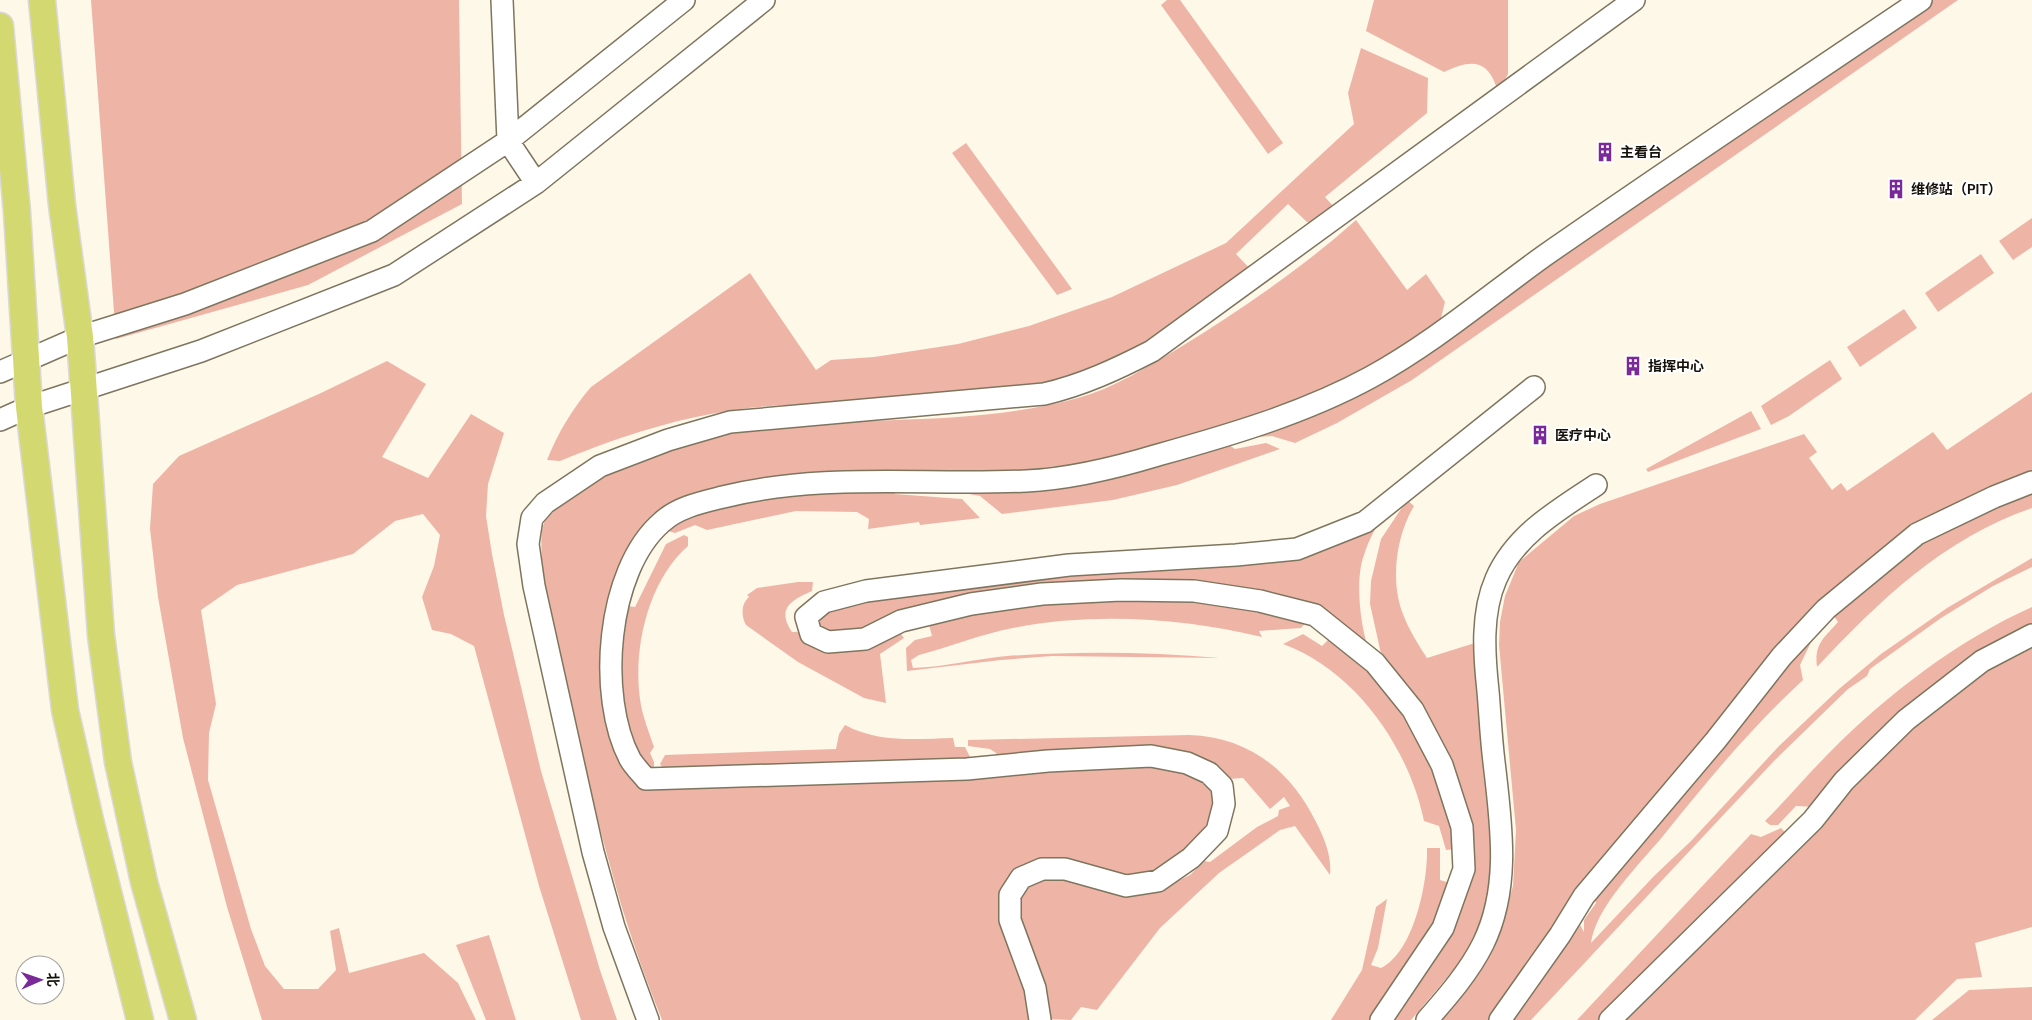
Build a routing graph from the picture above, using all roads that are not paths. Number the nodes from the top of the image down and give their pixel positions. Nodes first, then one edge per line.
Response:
1 (42, 0) edge
2 (502, 0) edge
3 (684, 0) edge
4 (764, 0) edge
5 (1634, 0) edge
6 (1921, 0) edge
7 (0, 26) edge
8 (508, 141) junction
9 (536, 183) junction
10 (80, 337) junction
11 (26, 361) junction
12 (0, 372) edge
13 (1534, 387) dead end
14 (84, 389) junction
15 (29, 407) junction
16 (0, 420) edge
17 (2032, 482) edge
18 (1596, 485) dead end
19 (2032, 635) edge
20 (140, 1020) edge
21 (183, 1020) edge
22 (648, 1020) edge
23 (1040, 1020) edge
24 (1381, 1020) edge
25 (1428, 1020) edge
26 (1500, 1020) edge
27 (1610, 1020) edge

1 - 10 main road
2 - 8 street
3 - 8 street
4 - 9 street
5 - 22 street
6 - 23 street
7 - 11 main road
8 - 9 street
8 - 10 street
9 - 14 street
10 - 11 street
10 - 14 main road
11 - 12 street
11 - 15 main road
13 - 24 street
14 - 15 street
14 - 21 main road
15 - 16 street
15 - 20 main road
17 - 26 street
18 - 25 street
19 - 27 street

